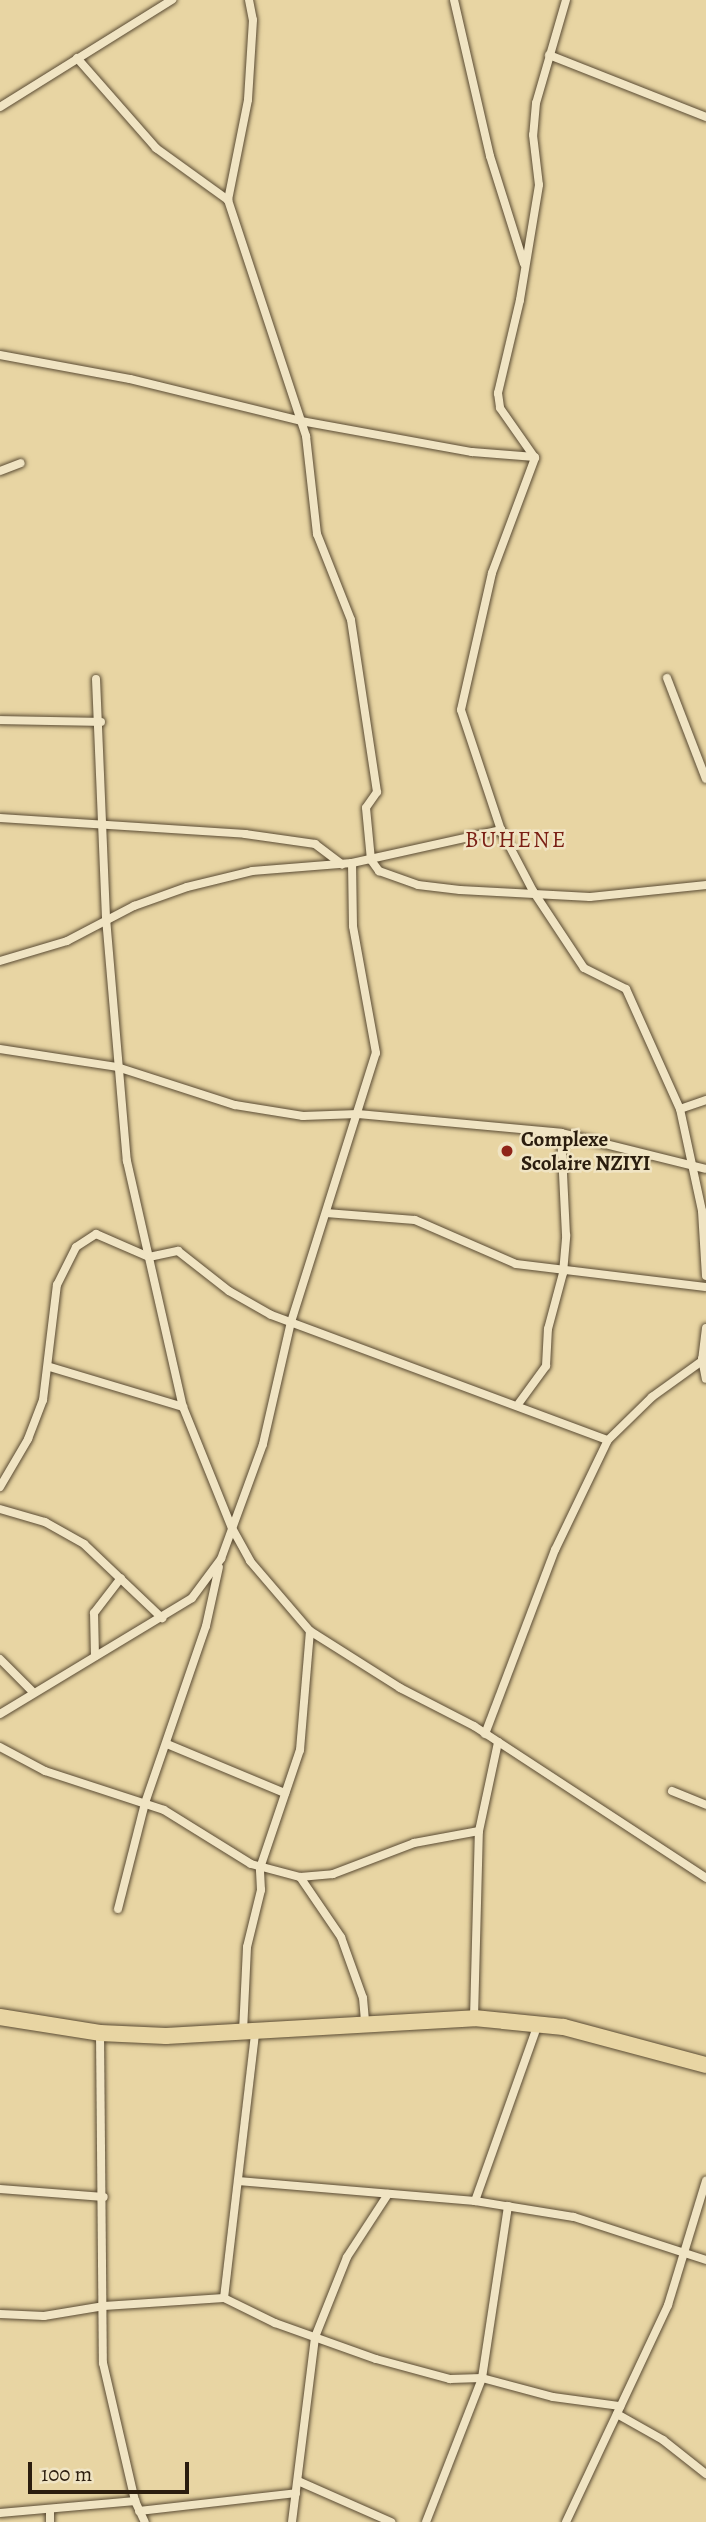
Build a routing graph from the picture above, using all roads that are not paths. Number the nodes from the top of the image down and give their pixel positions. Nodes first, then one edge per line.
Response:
1 (172, 0) edge
2 (249, 0) edge
3 (454, 0) edge
4 (566, 0) edge
5 (550, 55) junction
6 (77, 58) junction
7 (0, 107) edge
8 (706, 117) edge
9 (228, 200) junction
10 (526, 268) junction
11 (0, 355) edge
12 (301, 421) junction
13 (534, 457) junction
14 (21, 463) dead end
15 (0, 471) edge
16 (667, 677) dead end
17 (96, 679) dead end
18 (0, 720) edge
19 (101, 722) junction
20 (706, 779) edge
21 (0, 818) edge
22 (106, 826) junction
23 (501, 831) junction
24 (371, 860) junction
25 (352, 863) junction
26 (342, 864) junction
27 (706, 885) edge
28 (533, 891) junction
29 (106, 918) junction
30 (0, 961) edge
31 (0, 1049) edge
32 (117, 1067) junction
33 (706, 1100) edge
34 (680, 1110) junction
35 (358, 1114) junction
36 (561, 1133) junction
37 (694, 1166) junction
38 (706, 1169) edge
39 (326, 1213) junction
40 (149, 1257) junction
41 (562, 1273) junction
42 (706, 1276) edge
43 (706, 1287) edge
44 (291, 1322) junction
45 (706, 1328) edge
46 (704, 1359) edge
47 (50, 1367) junction
48 (706, 1379) edge
49 (519, 1403) junction
50 (183, 1407) junction
51 (608, 1440) junction
52 (0, 1487) edge
53 (0, 1509) edge
54 (232, 1528) junction
55 (221, 1559) junction
56 (121, 1578) junction
57 (162, 1618) junction
58 (310, 1631) junction
59 (95, 1656) junction
60 (0, 1659) edge
61 (32, 1691) junction
62 (0, 1714) edge
63 (485, 1734) junction
64 (498, 1742) junction
65 (167, 1744) junction
66 (0, 1747) edge
67 (672, 1791) dead end
68 (285, 1793) junction
69 (145, 1803) junction
70 (706, 1805) edge
71 (479, 1830) junction
72 (260, 1868) junction
73 (300, 1877) junction
74 (706, 1878) edge
75 (118, 1909) dead end
76 (0, 2017) edge
77 (474, 2018) junction
78 (365, 2023) junction
79 (538, 2024) junction
80 (100, 2033) junction
81 (249, 2033) junction
82 (706, 2065) edge
83 (238, 2181) junction
84 (706, 2181) edge
85 (0, 2189) edge
86 (388, 2193) junction
87 (104, 2197) junction
88 (475, 2201) junction
89 (508, 2206) junction
90 (682, 2256) junction
91 (706, 2260) edge
92 (224, 2298) junction
93 (104, 2306) junction
94 (0, 2314) edge
95 (315, 2337) junction
96 (482, 2378) junction
97 (619, 2410) junction
98 (706, 2474) edge
99 (298, 2481) junction
100 (296, 2493) junction
101 (135, 2501) junction
102 (50, 2509) junction
103 (139, 2511) junction
104 (0, 2514) edge
105 (50, 2522) edge
106 (145, 2522) edge
107 (292, 2522) edge
108 (391, 2522) edge
109 (426, 2522) edge
110 (566, 2522) edge

1 - 6 street
2 - 9 street
3 - 10 street
4 - 5 street
5 - 8 street
5 - 10 street
6 - 7 street
6 - 9 street
9 - 12 street
10 - 13 street
11 - 12 street
12 - 13 street
12 - 24 street
13 - 23 street
14 - 15 street
16 - 20 street
17 - 19 street
18 - 19 street
19 - 22 street
21 - 22 street
22 - 26 street
22 - 29 street
23 - 24 street
23 - 28 street
24 - 25 street
24 - 28 street
25 - 26 street
25 - 35 street
26 - 29 street
27 - 28 street
28 - 34 street
29 - 30 street
29 - 32 street
31 - 32 street
32 - 35 street
32 - 40 street
33 - 34 street
34 - 37 street
35 - 36 street
35 - 39 street
36 - 37 street
36 - 41 street
37 - 38 street
37 - 42 street
39 - 41 street
39 - 44 street
40 - 44 street
40 - 47 street
40 - 50 street
41 - 43 street
41 - 49 street
44 - 49 street
44 - 54 street
45 - 46 street
46 - 48 street
46 - 51 street
47 - 50 street
47 - 52 street
49 - 51 street
50 - 54 street
51 - 63 street
53 - 56 street
54 - 55 street
54 - 58 street
55 - 57 street
55 - 65 street
56 - 57 street
56 - 59 street
57 - 59 street
58 - 63 street
58 - 68 street
59 - 61 street
60 - 61 street
61 - 62 street
63 - 64 street
64 - 71 street
64 - 74 street
65 - 68 street
65 - 69 street
66 - 69 street
67 - 70 street
68 - 72 street
69 - 72 street
69 - 75 street
71 - 73 street
71 - 77 street
72 - 73 street
72 - 81 street
73 - 78 street
76 - 80 highway
77 - 78 highway
77 - 79 highway
78 - 81 highway
79 - 82 highway
79 - 88 street
80 - 81 highway
80 - 87 street
81 - 83 street
83 - 86 street
83 - 92 street
84 - 90 street
85 - 87 street
86 - 88 street
86 - 95 street
87 - 93 street
88 - 89 street
89 - 90 street
89 - 96 street
90 - 91 street
90 - 97 street
92 - 93 street
92 - 95 street
93 - 94 street
93 - 101 street
95 - 96 street
95 - 99 street
96 - 97 street
96 - 109 street
97 - 98 street
97 - 110 street
99 - 100 street
99 - 108 street
100 - 103 street
100 - 107 street
101 - 102 street
101 - 103 street
102 - 104 street
102 - 105 street
103 - 106 street

